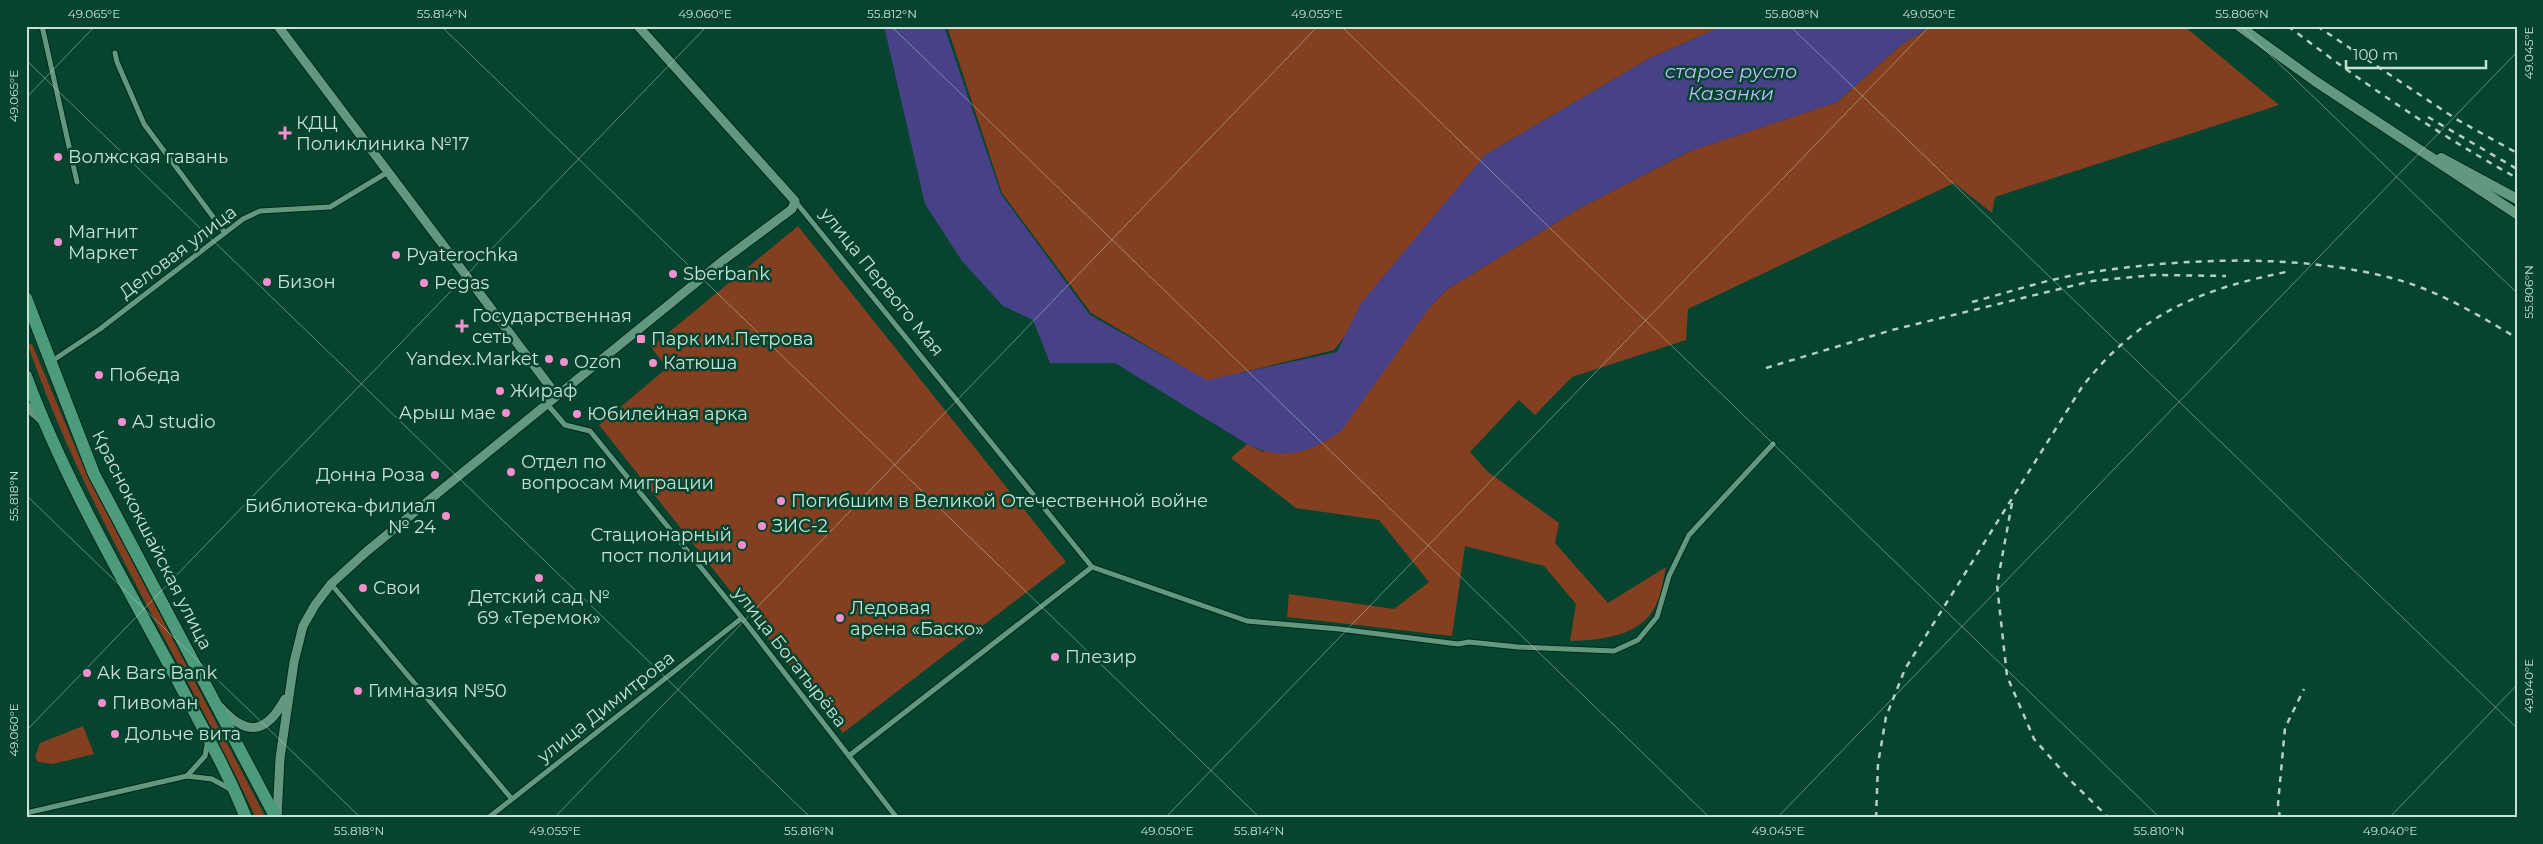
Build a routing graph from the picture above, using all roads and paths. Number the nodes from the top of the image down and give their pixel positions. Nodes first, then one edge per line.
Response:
1 (42, 26) edge
2 (278, 26) edge
3 (638, 26) edge
4 (2239, 26) edge
5 (116, 53) dead end
6 (2385, 127) junction
7 (388, 172) junction
8 (77, 182) dead end
9 (2517, 199) edge
10 (796, 201) junction
11 (2517, 214) edge
12 (225, 233) junction
13 (26, 298) edge
14 (50, 362) junction
15 (26, 376) edge
16 (557, 396) junction
17 (547, 404) junction
18 (26, 406) edge
19 (43, 420) junction
20 (1773, 444) dead end
21 (1092, 567) junction
22 (331, 584) junction
23 (742, 618) junction
24 (288, 694) junction
25 (215, 701) junction
26 (207, 737) junction
27 (850, 755) junction
28 (187, 776) junction
29 (237, 793) junction
30 (511, 798) junction
31 (26, 813) edge
32 (246, 818) edge
33 (277, 818) edge
34 (488, 818) edge
35 (897, 818) edge

1 - 8 street
2 - 7 street
3 - 10 street, улица Первого Мая
4 - 6 main road
5 - 12 street
6 - 9 main road
6 - 11 main road
7 - 12 street, Деловая улица
7 - 16 street
10 - 16 street
10 - 21 street, улица Первого Мая
12 - 14 street, Деловая улица
13 - 14 main road, Краснококшайская улица
14 - 25 main road, Краснококшайская улица
15 - 19 main road
16 - 17 street
17 - 22 street
17 - 23 street, улица Богатырёва
18 - 19 street
19 - 26 main road
20 - 21 street
21 - 27 street
22 - 24 street
22 - 30 street
23 - 27 street, улица Богатырёва
23 - 30 street, улица Димитрова
24 - 25 street
24 - 33 street
25 - 33 main road, Краснококшайская улица
26 - 28 street
26 - 29 main road
27 - 35 street, улица Богатырёва
28 - 29 street
28 - 31 street
29 - 32 main road
30 - 34 street, улица Димитрова

